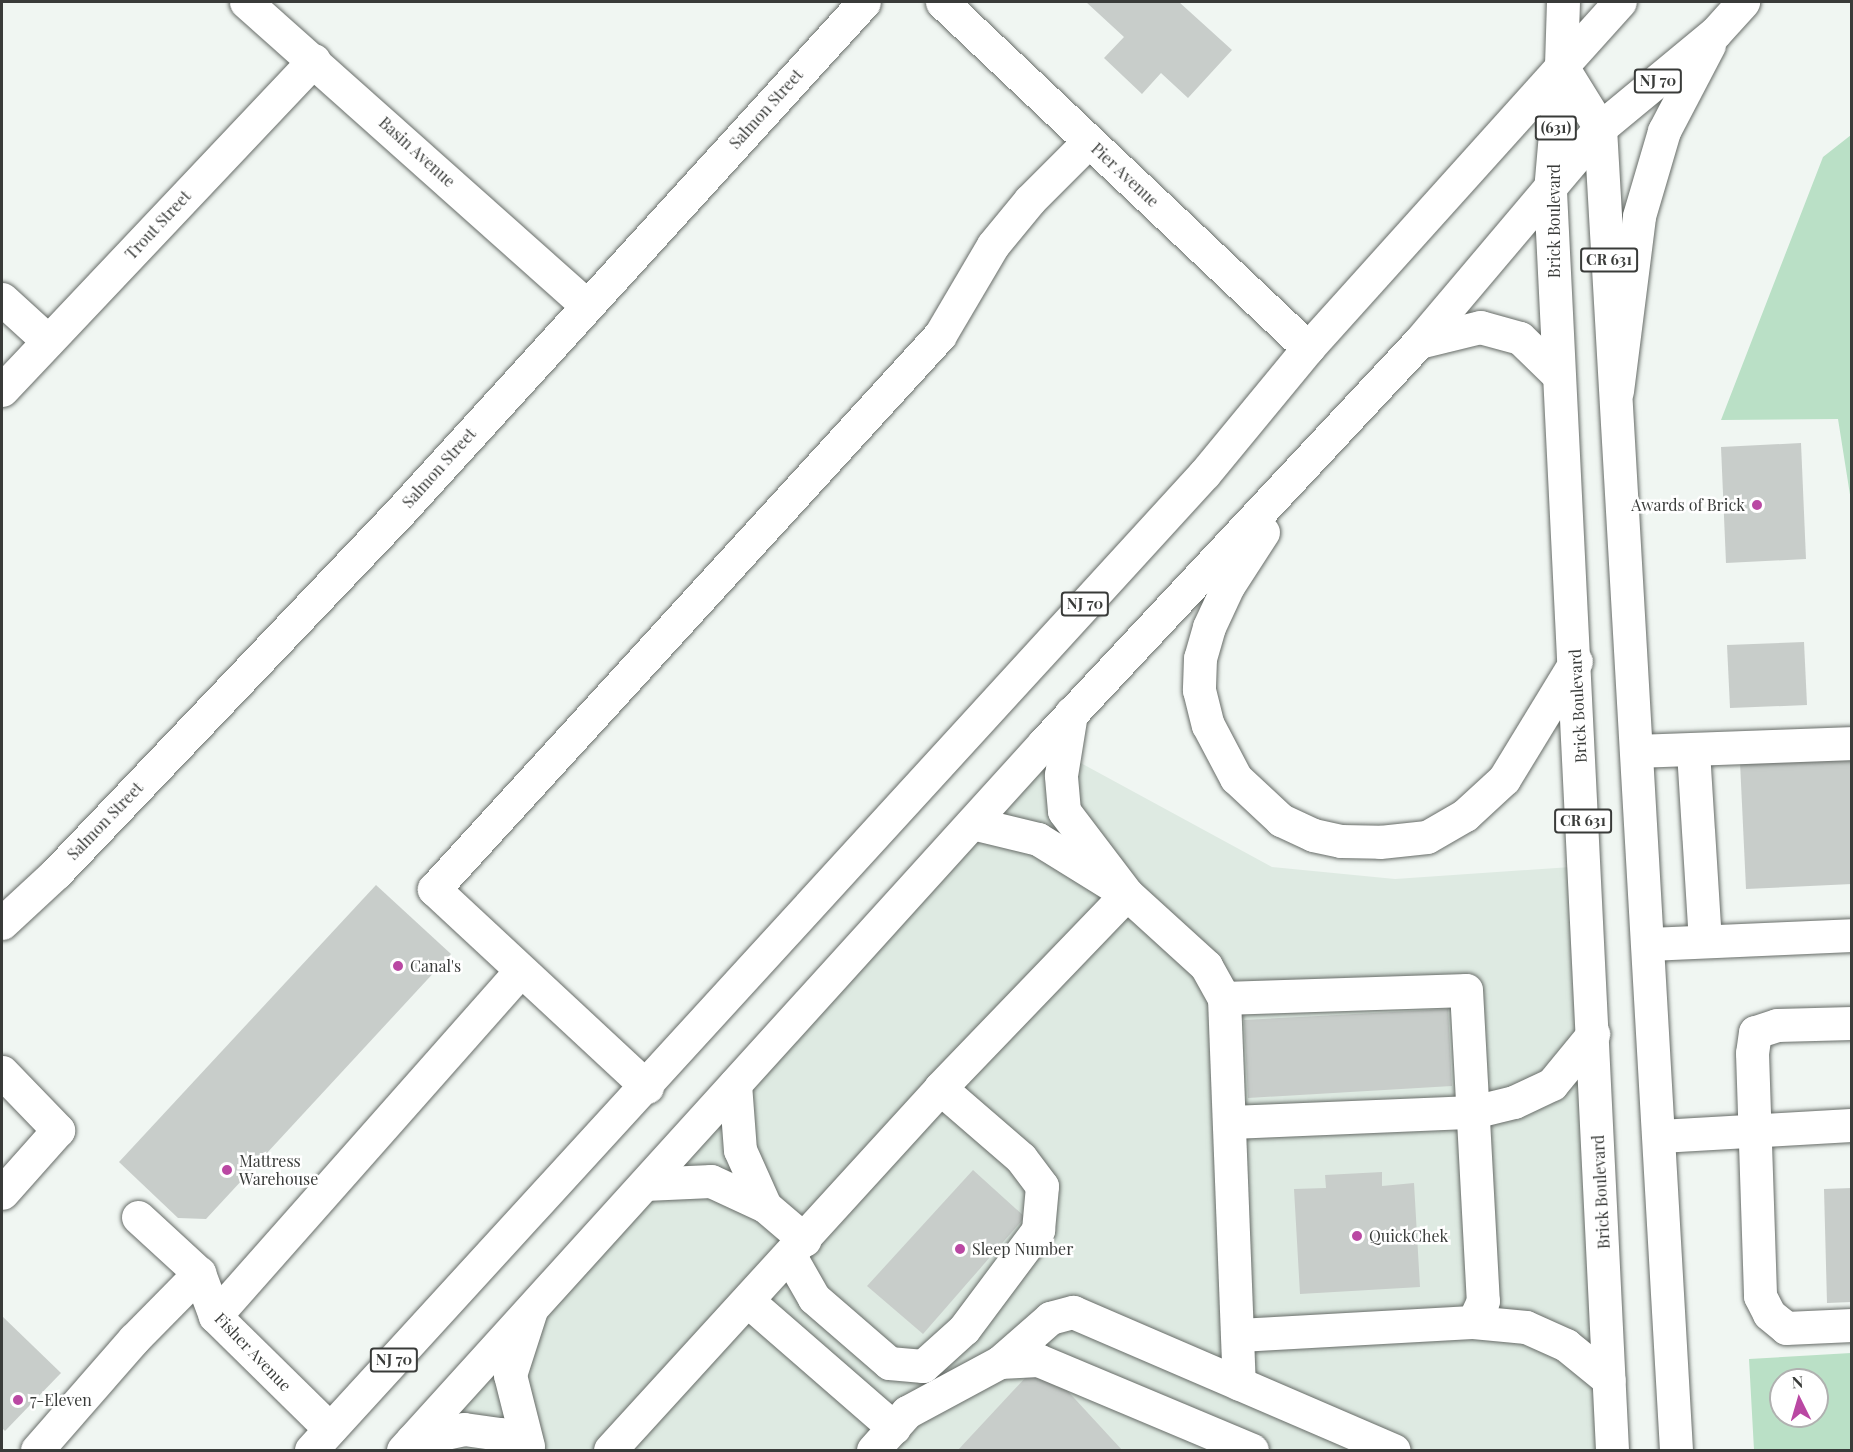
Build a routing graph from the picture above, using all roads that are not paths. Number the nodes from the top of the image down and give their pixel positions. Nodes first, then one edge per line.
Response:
1 (246, 2) edge
2 (864, 2) edge
3 (942, 2) edge
4 (1563, 2) edge
5 (1620, 2) edge
6 (1743, 2) edge
7 (1715, 33) junction
8 (315, 60) junction
9 (1562, 65) junction
10 (1600, 128) junction
11 (1089, 141) junction
12 (1551, 191) junction
13 (2, 299) edge
14 (586, 306) junction
15 (48, 341) junction
16 (1419, 342) junction
17 (1308, 348) junction
18 (1557, 374) junction
19 (2, 390) edge
20 (1617, 391) junction
21 (1308, 462) junction
22 (1576, 661) junction
23 (1071, 713) junction
24 (1851, 743) edge
25 (1693, 751) junction
26 (1638, 752) junction
27 (972, 823) junction
28 (1127, 894) junction
29 (2, 923) edge
30 (1851, 935) edge
31 (1705, 941) junction
32 (1648, 944) junction
33 (519, 972) junction
34 (1224, 998) junction
35 (1851, 1023) edge
36 (1593, 1034) junction
37 (2, 1072) edge
38 (735, 1084) junction
39 (647, 1087) junction
40 (940, 1088) junction
41 (1473, 1113) junction
42 (1231, 1122) junction
43 (1851, 1125) edge
44 (1753, 1131) junction
45 (1659, 1136) junction
46 (645, 1184) junction
47 (2, 1193) edge
48 (765, 1206) junction
49 (138, 1217) dead end
50 (797, 1248) junction
51 (199, 1273) junction
52 (749, 1302) junction
53 (531, 1310) junction
54 (215, 1317) junction
55 (1473, 1322) junction
56 (1851, 1325) edge
57 (1237, 1335) junction
58 (1000, 1362) junction
59 (1609, 1380) junction
60 (1239, 1384) junction
61 (884, 1439) edge
62 (321, 1440) edge
63 (407, 1445) edge
64 (530, 1448) edge
65 (37, 1450) edge
66 (610, 1450) edge
67 (1252, 1450) edge
68 (1394, 1450) edge
69 (1612, 1450) edge
70 (1676, 1450) edge

1 - 8 main road, Basin Avenue
2 - 14 main road, Salmon Street
3 - 11 main road, Pier Avenue
4 - 9 main road, Brick Boulevard
5 - 9 main road, NJ 70
6 - 7 main road, NJ 70
7 - 10 main road, NJ 70
7 - 20 main road
8 - 14 main road, Basin Avenue
8 - 15 main road, Trout Street
9 - 10 main road, CR 631
9 - 12 main road, Brick Boulevard / (631)
9 - 17 main road, NJ 70
10 - 12 main road, NJ 70
10 - 20 main road, CR 631
11 - 17 main road, Pier Avenue
11 - 33 main road
12 - 16 main road, NJ 70
12 - 18 main road, Brick Boulevard / CR 631
13 - 15 main road
14 - 29 main road, Salmon Street
15 - 19 main road, Trout Street
16 - 18 main road
16 - 21 main road, NJ 70
17 - 39 main road, NJ 70
18 - 22 main road, Brick Boulevard / CR 631
20 - 26 main road, CR 631
21 - 22 main road
21 - 23 main road, NJ 70
22 - 36 main road, Brick Boulevard / CR 631
23 - 27 main road, NJ 70
23 - 28 main road
24 - 25 main road
25 - 26 main road
25 - 31 main road
26 - 32 main road, CR 631
27 - 28 main road
27 - 38 main road, NJ 70
28 - 34 main road
28 - 40 main road
30 - 31 main road
31 - 32 main road
32 - 45 main road, CR 631
33 - 39 main road
33 - 54 main road
34 - 41 main road
34 - 42 main road
35 - 44 main road
36 - 41 main road
36 - 59 main road, Brick Boulevard / CR 631
37 - 47 main road
38 - 46 main road, NJ 70
38 - 48 main road
39 - 62 main road, NJ 70
40 - 50 main road
40 - 50 main road
41 - 42 main road
41 - 55 main road
42 - 57 main road
43 - 44 main road
44 - 45 main road
44 - 56 main road
45 - 70 main road, CR 631
46 - 48 main road
46 - 53 main road, NJ 70
48 - 50 main road
49 - 51 main road, Fisher Avenue
50 - 52 main road
51 - 54 main road, Fisher Avenue
51 - 65 main road
52 - 61 main road
52 - 66 main road
53 - 63 main road, NJ 70
53 - 64 main road
54 - 62 main road, Fisher Avenue
55 - 57 main road
55 - 59 main road
57 - 60 main road
58 - 60 main road
58 - 61 main road
58 - 67 main road
59 - 69 main road, Brick Boulevard / CR 631
60 - 68 main road
63 - 64 main road

